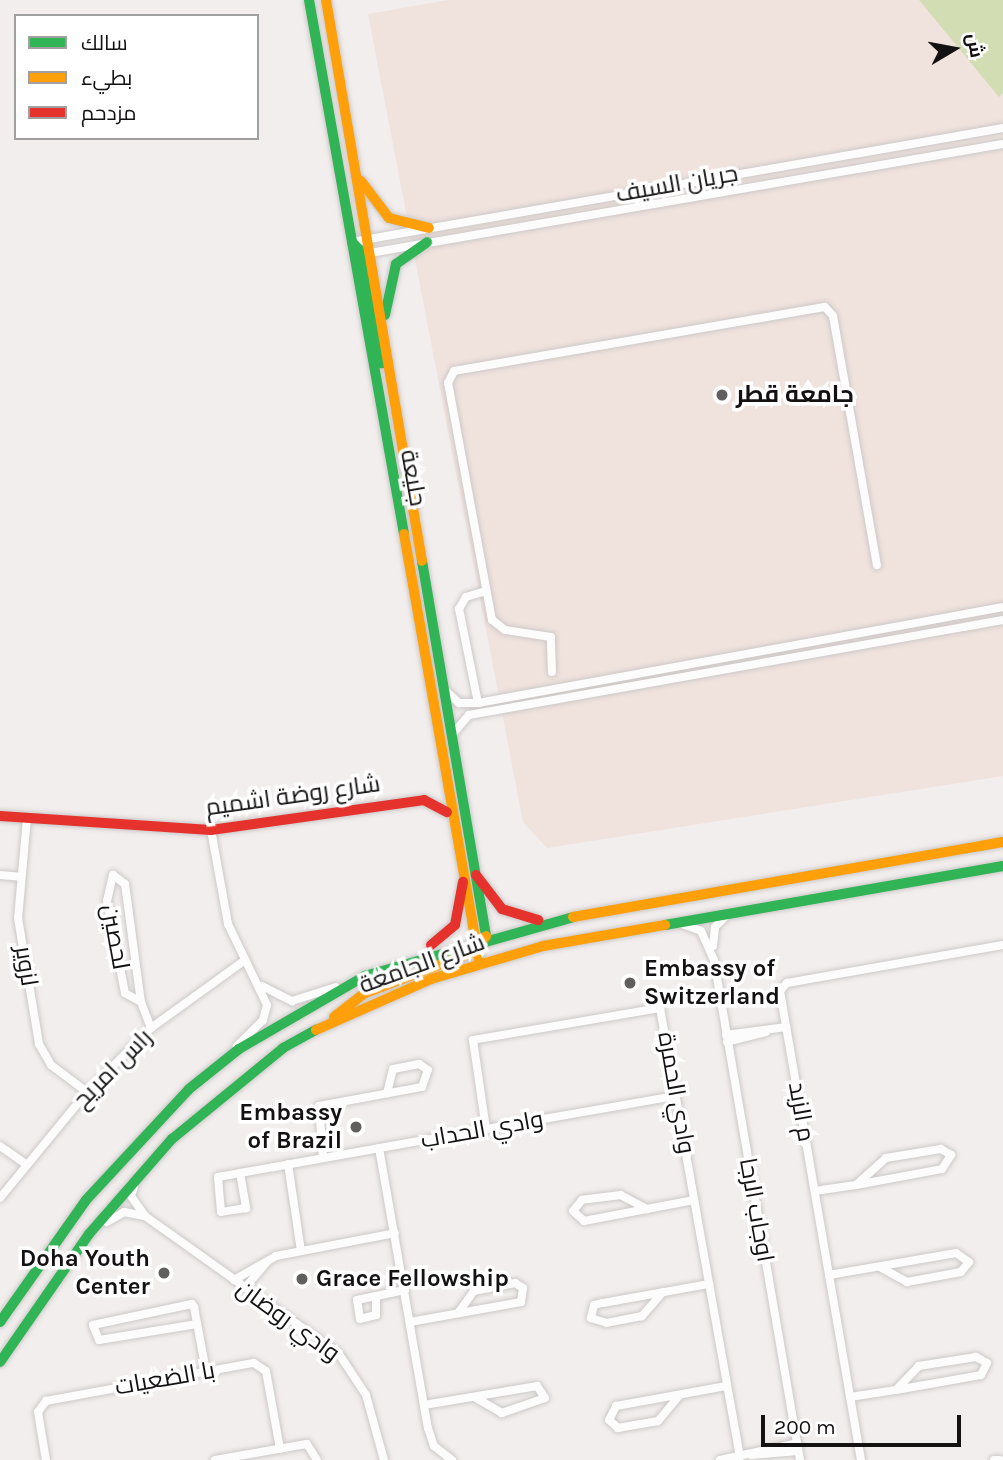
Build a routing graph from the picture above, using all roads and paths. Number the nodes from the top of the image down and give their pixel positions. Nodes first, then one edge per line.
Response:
1 (309, 0) edge
2 (326, 0) edge
3 (1003, 128) edge
4 (982, 132) junction
5 (1003, 144) edge
6 (985, 147) junction
7 (877, 150) junction
8 (879, 163) junction
9 (355, 167) junction
10 (429, 228) junction
11 (360, 241) junction
12 (428, 242) junction
13 (362, 254) junction
14 (383, 328) junction
15 (398, 410) junction
16 (877, 565) dead end
17 (486, 591) junction
18 (1003, 607) edge
19 (1003, 620) edge
20 (552, 671) dead end
21 (444, 687) junction
22 (490, 701) junction
23 (478, 702) junction
24 (492, 712) junction
25 (452, 735) junction
26 (440, 763) junction
27 (424, 800) junction
28 (449, 815) junction
29 (0, 816) edge
30 (27, 818) junction
31 (211, 830) junction
32 (1003, 842) edge
33 (1003, 866) edge
34 (0, 875) edge
35 (476, 875) junction
36 (21, 877) junction
37 (463, 882) junction
38 (746, 910) junction
39 (549, 921) junction
40 (666, 924) junction
41 (486, 936) junction
42 (474, 939) junction
43 (1003, 945) edge
44 (414, 957) junction
45 (478, 957) junction
46 (245, 960) junction
47 (714, 960) junction
48 (365, 976) junction
49 (262, 985) junction
50 (141, 1002) junction
51 (786, 1027) junction
52 (152, 1028) junction
53 (726, 1038) junction
54 (225, 1060) junction
55 (88, 1092) junction
56 (387, 1094) junction
57 (676, 1096) junction
58 (486, 1129) junction
59 (0, 1146) edge
60 (379, 1148) junction
61 (323, 1158) junction
62 (24, 1163) junction
63 (150, 1163) junction
64 (288, 1164) junction
65 (240, 1173) junction
66 (856, 1185) junction
67 (815, 1191) junction
68 (0, 1198) edge
69 (694, 1200) junction
70 (648, 1209) junction
71 (145, 1216) junction
72 (395, 1233) junction
73 (89, 1234) junction
74 (302, 1251) junction
75 (276, 1255) junction
76 (880, 1267) junction
77 (829, 1275) junction
78 (234, 1280) junction
79 (709, 1284) junction
80 (245, 1288) junction
81 (405, 1290) junction
82 (663, 1293) junction
83 (376, 1296) dead end
84 (18, 1297) junction
85 (458, 1313) junction
86 (0, 1315) edge
87 (0, 1322) edge
88 (410, 1322) junction
89 (197, 1324) junction
90 (0, 1362) edge
91 (206, 1371) junction
92 (726, 1386) junction
93 (896, 1390) junction
94 (679, 1396) junction
95 (474, 1397) junction
96 (850, 1397) junction
97 (424, 1405) junction
98 (280, 1449) junction
99 (798, 1451) edge
100 (740, 1457) junction
101 (46, 1460) edge
102 (215, 1460) edge
103 (317, 1460) edge
104 (384, 1460) edge
105 (452, 1460) edge
106 (720, 1460) edge
107 (861, 1460) edge
108 (994, 1460) edge
109 (1000, 1460) edge

1 - 11 main road, جليعة
2 - 9 main road, جليعة
3 - 4 street, جريان السيف
4 - 6 street
4 - 7 street, جريان السيف
5 - 6 street, جريان السيف
6 - 8 street, جريان السيف
7 - 8 street
7 - 10 street, جريان السيف
8 - 12 street, جريان السيف
9 - 10 main road
9 - 11 main road, جليعة
10 - 11 street, جريان السيف
11 - 13 main road
11 - 13 main road, جليعة
12 - 13 street, جريان السيف
12 - 14 main road
13 - 14 main road, جليعة
13 - 15 main road
13 - 26 main road, جليعة
14 - 15 main road, جليعة
15 - 21 main road, جليعة
16 - 17 street
17 - 20 street
17 - 23 street
18 - 22 street
19 - 24 street
21 - 23 street
21 - 25 main road, جليعة
22 - 23 street
22 - 24 street
24 - 25 street
25 - 35 main road, جليعة
26 - 27 main road
26 - 28 main road, جليعة
27 - 28 main road
27 - 31 main road, شارع روضة اشميم
28 - 37 main road, جليعة
29 - 30 main road, شارع روضة اشميم
30 - 31 main road, شارع روضة اشميم
30 - 36 street, لزوير
31 - 46 street
32 - 39 main road, شارع الجامعة
33 - 38 main road, شارع الجامعة
34 - 36 street
35 - 39 main road
35 - 41 main road, جليعة
36 - 55 street, لزوير
37 - 42 main road, جليعة
37 - 44 main road
38 - 40 main road, شارع الجامعة
38 - 47 street, اوجاب الرجا
39 - 41 main road, شارع الجامعة
40 - 45 main road, شارع الجامعة
40 - 47 street, اوجاب الرجا
41 - 42 main road, شارع الجامعة
41 - 45 main road
42 - 44 main road, شارع الجامعة
42 - 45 main road, جليعة
43 - 51 street, م الزبد
44 - 48 main road, شارع الجامعة
45 - 63 main road, شارع الجامعة
46 - 49 street
46 - 52 street, راس امريح
47 - 53 street, اوجاب الرجا
48 - 49 street
48 - 54 main road, شارع الجامعة
49 - 54 street
50 - 50 street, لحصين
50 - 52 street, لحصين
51 - 53 street
51 - 67 street, م الزبد
52 - 55 street, راس امريح
53 - 99 street, اوجاب الرجا
54 - 84 main road, شارع الجامعة
55 - 62 street, راس امريح
56 - 56 street
56 - 61 street
57 - 58 street, وادي الحداب
57 - 58 street, وادي الحمرة
57 - 69 street, وادي الحمرة
58 - 60 street, وادي الحداب
59 - 62 street
60 - 61 street, وادي الحداب
60 - 72 street
61 - 64 street, وادي الحداب
62 - 68 street, راس امريح
63 - 71 street
63 - 73 main road, شارع الجامعة
64 - 65 street, وادي الحداب
64 - 74 street
65 - 65 street, وادي الحداب
66 - 66 street
66 - 67 street
67 - 77 street, م الزبد
69 - 70 street
69 - 79 street, وادي الحمرة
70 - 70 street
71 - 73 street
71 - 78 street, وادي روضان
72 - 74 street
72 - 81 street
73 - 90 main road, شارع الجامعة
74 - 75 street
75 - 78 street
75 - 80 street
76 - 76 street
76 - 77 street
77 - 96 street, م الزبد
78 - 80 street, وادي روضان
79 - 82 street
79 - 92 street, وادي الحمرة
80 - 104 street, وادي روضان
81 - 83 street
81 - 88 street
82 - 82 street
84 - 86 street
84 - 87 main road, شارع الجامعة
85 - 85 street
85 - 88 street
88 - 97 street
89 - 89 street
89 - 91 street
91 - 98 street, با الضعيات
91 - 101 street, با الضعيات
92 - 94 street
92 - 100 street, وادي الحمرة
93 - 93 street
93 - 96 street
94 - 94 street
95 - 95 street
95 - 97 street
96 - 107 street, م الزبد
97 - 105 street
98 - 102 street
98 - 103 street
99 - 100 street
100 - 106 street
108 - 109 street

